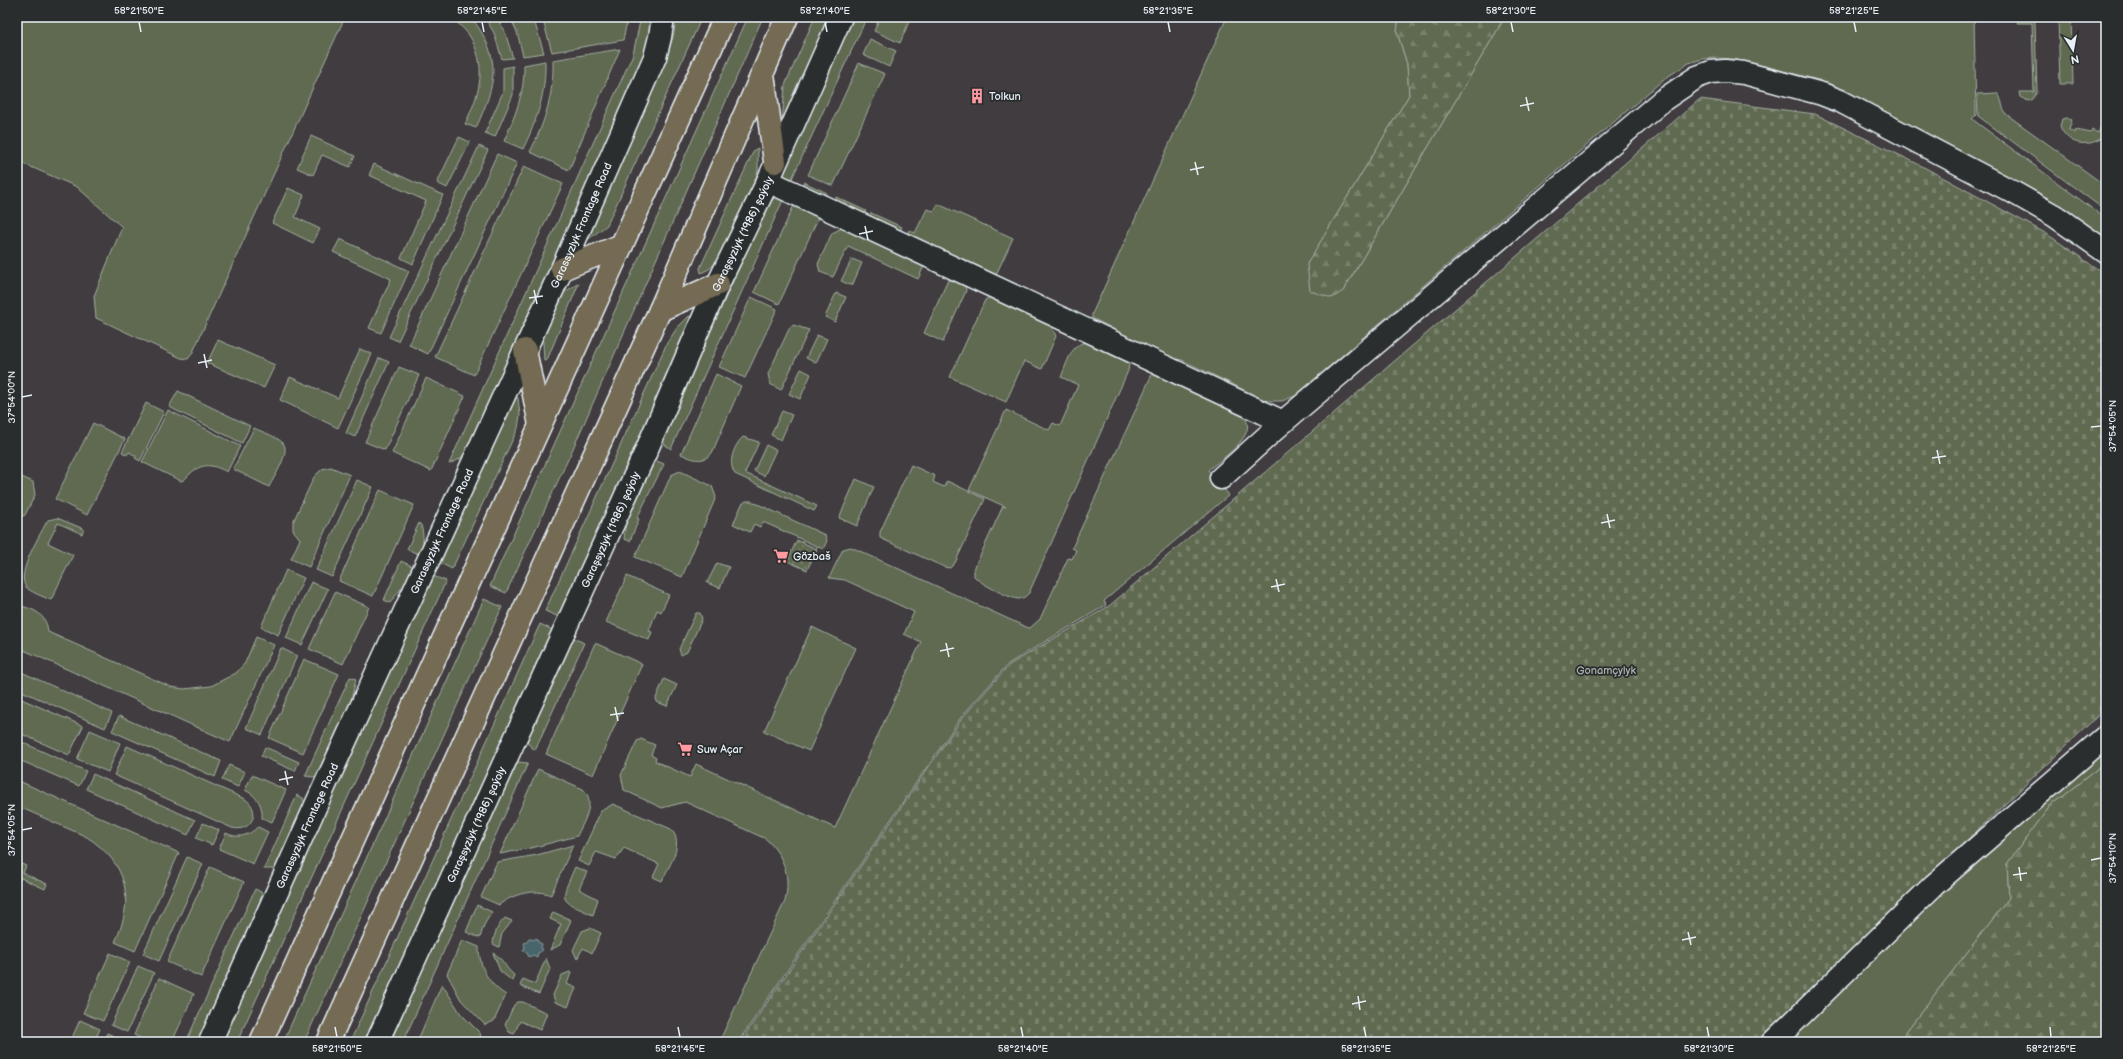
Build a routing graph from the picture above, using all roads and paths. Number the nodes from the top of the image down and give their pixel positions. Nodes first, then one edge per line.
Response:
1 (663, 17) edge
2 (725, 17) edge
3 (787, 17) edge
4 (841, 17) edge
5 (762, 74) junction
6 (771, 172) junction
7 (622, 245) junction
8 (2106, 252) edge
9 (562, 269) junction
10 (718, 284) junction
11 (660, 310) junction
12 (525, 350) junction
13 (1283, 422) junction
14 (540, 426) junction
15 (1221, 478) dead end
16 (2106, 736) edge
17 (210, 1042) edge
18 (261, 1042) edge
19 (328, 1042) edge
20 (378, 1042) edge
21 (1773, 1042) edge

1 - 9 street, Garassyzlyk Frontage Road
2 - 7 main road
3 - 5 main road
4 - 6 street, Garaşsyzlyk (1986) şaýoly
5 - 6 main road
5 - 11 main road
6 - 10 street, Garaşsyzlyk (1986) şaýoly
6 - 13 street
7 - 9 main road
7 - 14 main road
8 - 13 street
9 - 12 street, Garassyzlyk Frontage Road
10 - 11 main road
10 - 20 street, Garaşsyzlyk (1986) şaýoly
11 - 19 main road
12 - 14 main road
12 - 17 street, Garassyzlyk Frontage Road
13 - 15 street
14 - 18 main road
16 - 21 street

